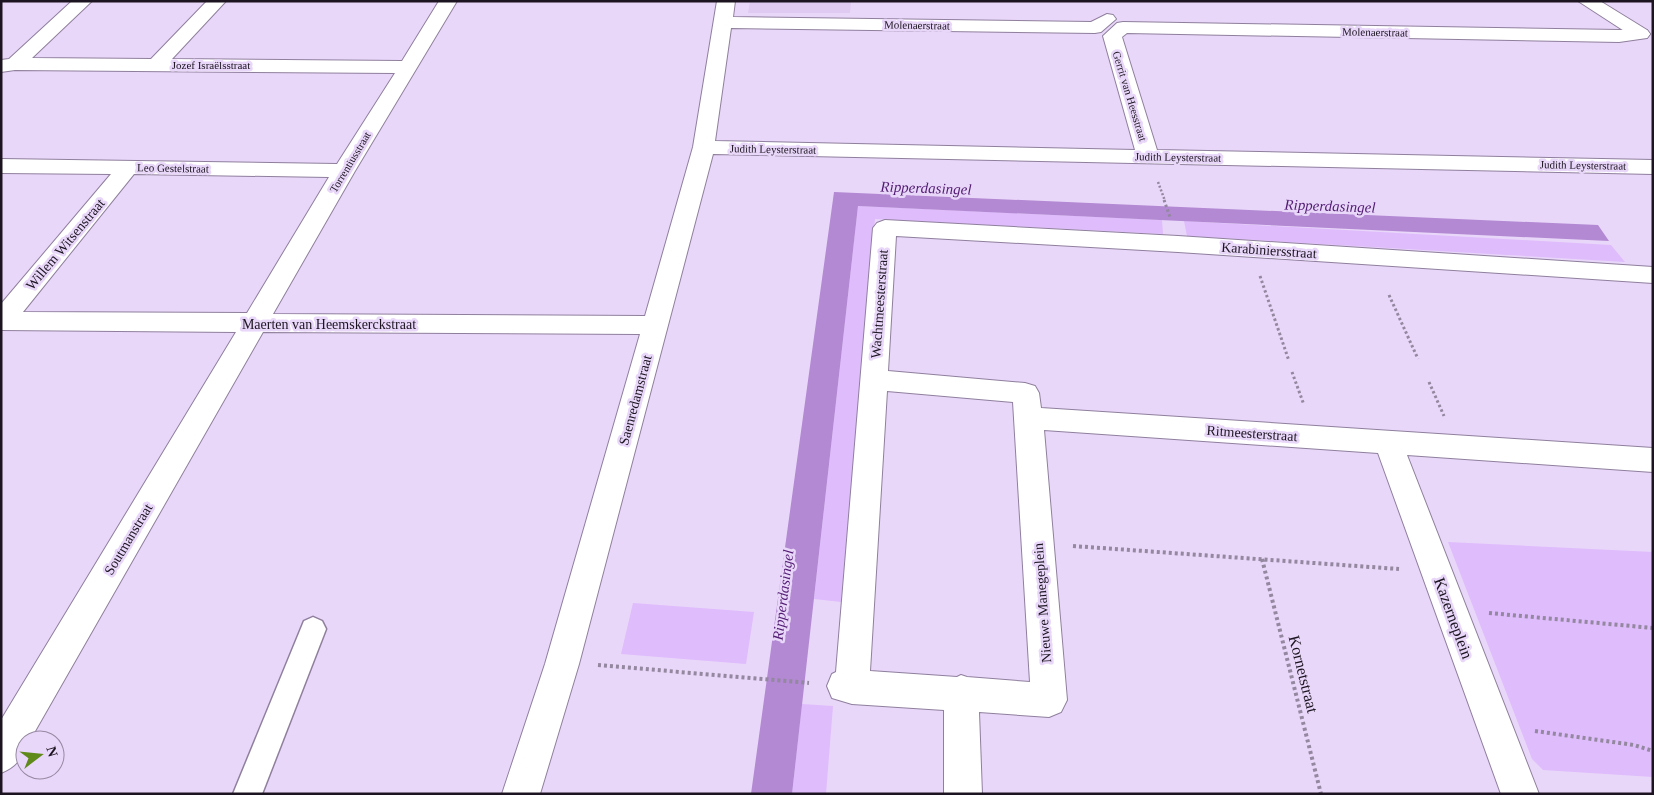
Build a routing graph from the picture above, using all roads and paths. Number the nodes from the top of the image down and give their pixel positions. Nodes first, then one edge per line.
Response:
1 (83, 1) edge
2 (217, 1) edge
3 (448, 1) edge
4 (726, 1) edge
5 (1101, 1) edge
6 (1587, 1) edge
7 (1609, 1) edge
8 (724, 22) junction
9 (1109, 27) junction
10 (1647, 39) edge
11 (8, 65) edge
12 (156, 65) junction
13 (408, 67) junction
14 (704, 147) junction
15 (1148, 156) junction
16 (1, 166) edge
17 (1653, 167) edge
18 (128, 168) junction
19 (344, 171) junction
20 (885, 228) joint
21 (1251, 249) junction
22 (1653, 275) edge
23 (1389, 294) dead end
24 (1, 321) edge
25 (255, 324) junction
26 (656, 325) junction
27 (1418, 359) dead end
28 (1289, 361) dead end
29 (874, 380) junction
30 (1029, 418) junction
31 (1388, 442) junction
32 (1653, 460) edge
33 (1038, 544) junction
34 (1262, 560) junction
35 (1437, 572) junction
36 (1451, 609) junction
37 (1653, 628) edge
38 (313, 629) dead end
39 (590, 665) dead end
40 (848, 687) junction
41 (960, 692) junction
42 (1494, 725) junction
43 (1653, 751) edge
44 (1, 755) edge
45 (247, 794) edge
46 (521, 794) edge
47 (963, 794) edge
48 (1321, 794) edge
49 (1520, 794) edge

1 - 11 street
2 - 12 street
3 - 13 street, Torrentiusstraat
4 - 8 street, Saenredamstraat
5 - 9 street, Gerrit van Heesstraat
6 - 10 street
7 - 10 street
8 - 9 street, Molenaerstraat
8 - 14 street, Saenredamstraat
9 - 10 street, Molenaerstraat
9 - 15 street, Gerrit van Heesstraat
11 - 12 street, Jozef Israëlsstraat
12 - 13 street, Jozef Israëlsstraat
13 - 19 street, Torrentiusstraat
14 - 15 street, Judith Leysterstraat
14 - 26 street, Saenredamstraat
15 - 17 street, Judith Leysterstraat
16 - 18 street, Leo Gestelstraat
18 - 19 street, Leo Gestelstraat
18 - 24 street, Willem Witsenstraat
19 - 25 street, Torrentiusstraat
20 - 21 street, Karabiniersstraat
20 - 29 street, Wachtmeesterstraat
21 - 22 street, Karabiniersstraat
21 - 28 path
23 - 27 path
24 - 25 street, Maerten van Heemskerckstraat
25 - 26 street, Maerten van Heemskerckstraat
25 - 44 street, Soutmanstraat
26 - 46 street, Saenredamstraat
29 - 30 street
29 - 40 street
30 - 31 street, Ritmeesterstraat
30 - 33 street, Nieuwe Manegeplein
31 - 32 street, Ritmeesterstraat
31 - 35 street, Kazerneplein
33 - 34 path
33 - 41 street, Nieuwe Manegeplein
34 - 35 path
34 - 48 path, Kornetstraat
35 - 36 street, Kazerneplein
36 - 37 path
36 - 42 street, Kazerneplein
38 - 45 lane
39 - 40 path
40 - 41 street, Nieuwe Manegeplein
41 - 47 street
42 - 43 path
42 - 49 street, Kazerneplein

